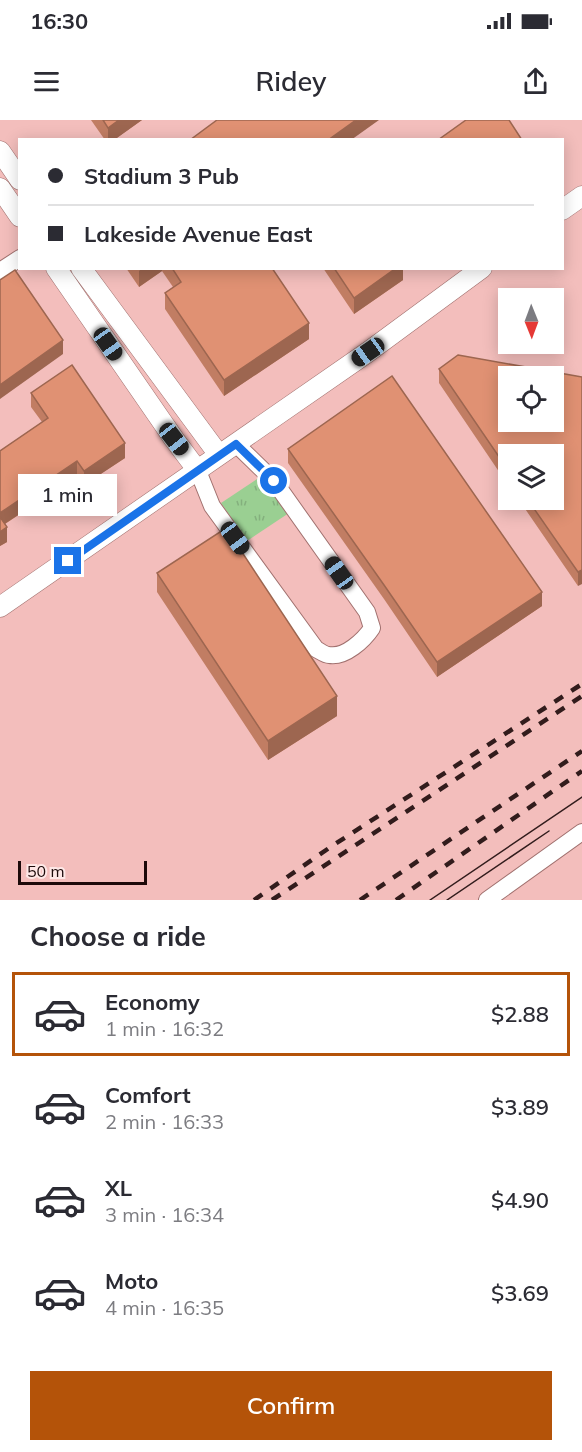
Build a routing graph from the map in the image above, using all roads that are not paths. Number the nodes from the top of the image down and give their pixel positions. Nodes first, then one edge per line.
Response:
1 (0, 151) edge
2 (18, 177) edge
3 (0, 188) edge
4 (582, 196) edge
5 (564, 209) edge
6 (18, 214) edge
7 (18, 259) edge
8 (57, 270) edge
9 (82, 270) edge
10 (479, 270) edge
11 (0, 272) edge
12 (236, 444) junction
13 (219, 455) junction
14 (198, 471) junction
15 (0, 607) edge
16 (582, 832) edge
17 (487, 900) edge

1 - 2 street
3 - 6 street
4 - 5 street
7 - 11 street
8 - 14 street
9 - 13 street
10 - 12 street
12 - 13 street
12 - 14 street
13 - 14 street
14 - 15 street
16 - 17 street

